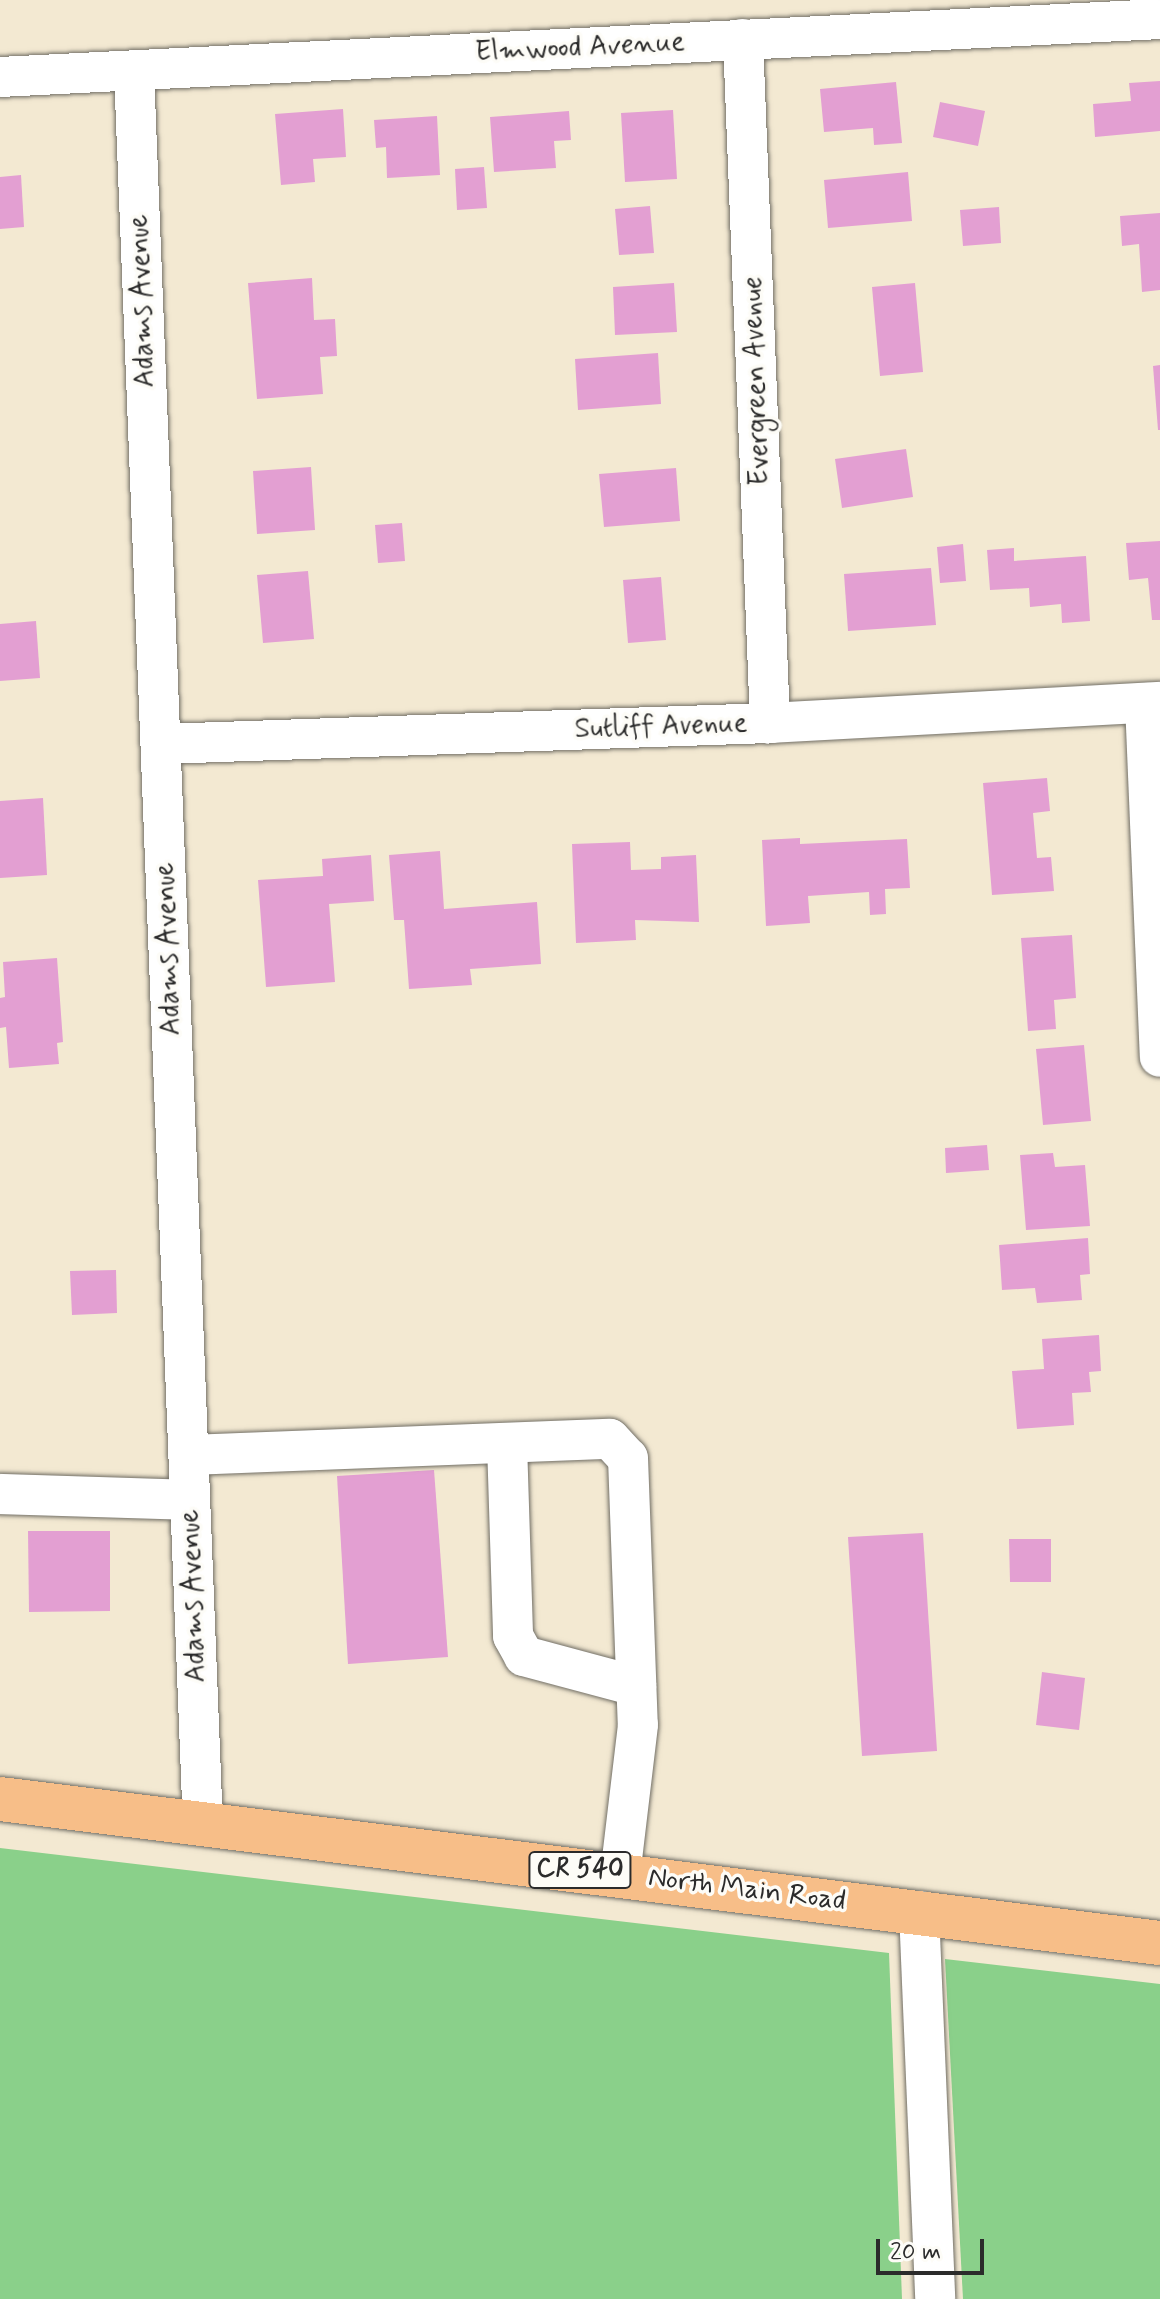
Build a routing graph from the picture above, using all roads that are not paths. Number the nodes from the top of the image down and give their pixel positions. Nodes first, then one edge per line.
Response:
1 (1160, 19) edge
2 (743, 39) junction
3 (134, 71) junction
4 (0, 77) edge
5 (1153, 702) edge
6 (770, 723) junction
7 (162, 744) junction
8 (1160, 1057) edge
9 (507, 1443) junction
10 (189, 1455) junction
11 (0, 1494) edge
12 (190, 1500) junction
13 (636, 1686) junction
14 (0, 1799) edge
15 (203, 1826) junction
16 (620, 1875) junction
17 (919, 1911) junction
18 (1160, 1943) edge
19 (935, 2299) edge

1 - 2 street, Elmwood Avenue
2 - 3 street, Elmwood Avenue
2 - 6 street, Evergreen Avenue
3 - 4 street, Elmwood Avenue
3 - 7 street, Adams Avenue
5 - 6 street, Sutliff Avenue
5 - 8 street
6 - 7 street, Sutliff Avenue
7 - 10 street, Adams Avenue
9 - 10 street
9 - 13 street
9 - 13 street
10 - 12 street, Adams Avenue
11 - 12 street
12 - 15 street, Adams Avenue
13 - 16 street
14 - 15 main road, North Main Road / CR 540
15 - 16 main road, North Main Road / CR 540
16 - 17 main road, North Main Road / CR 540
17 - 18 main road, North Main Road / CR 540
17 - 19 street

